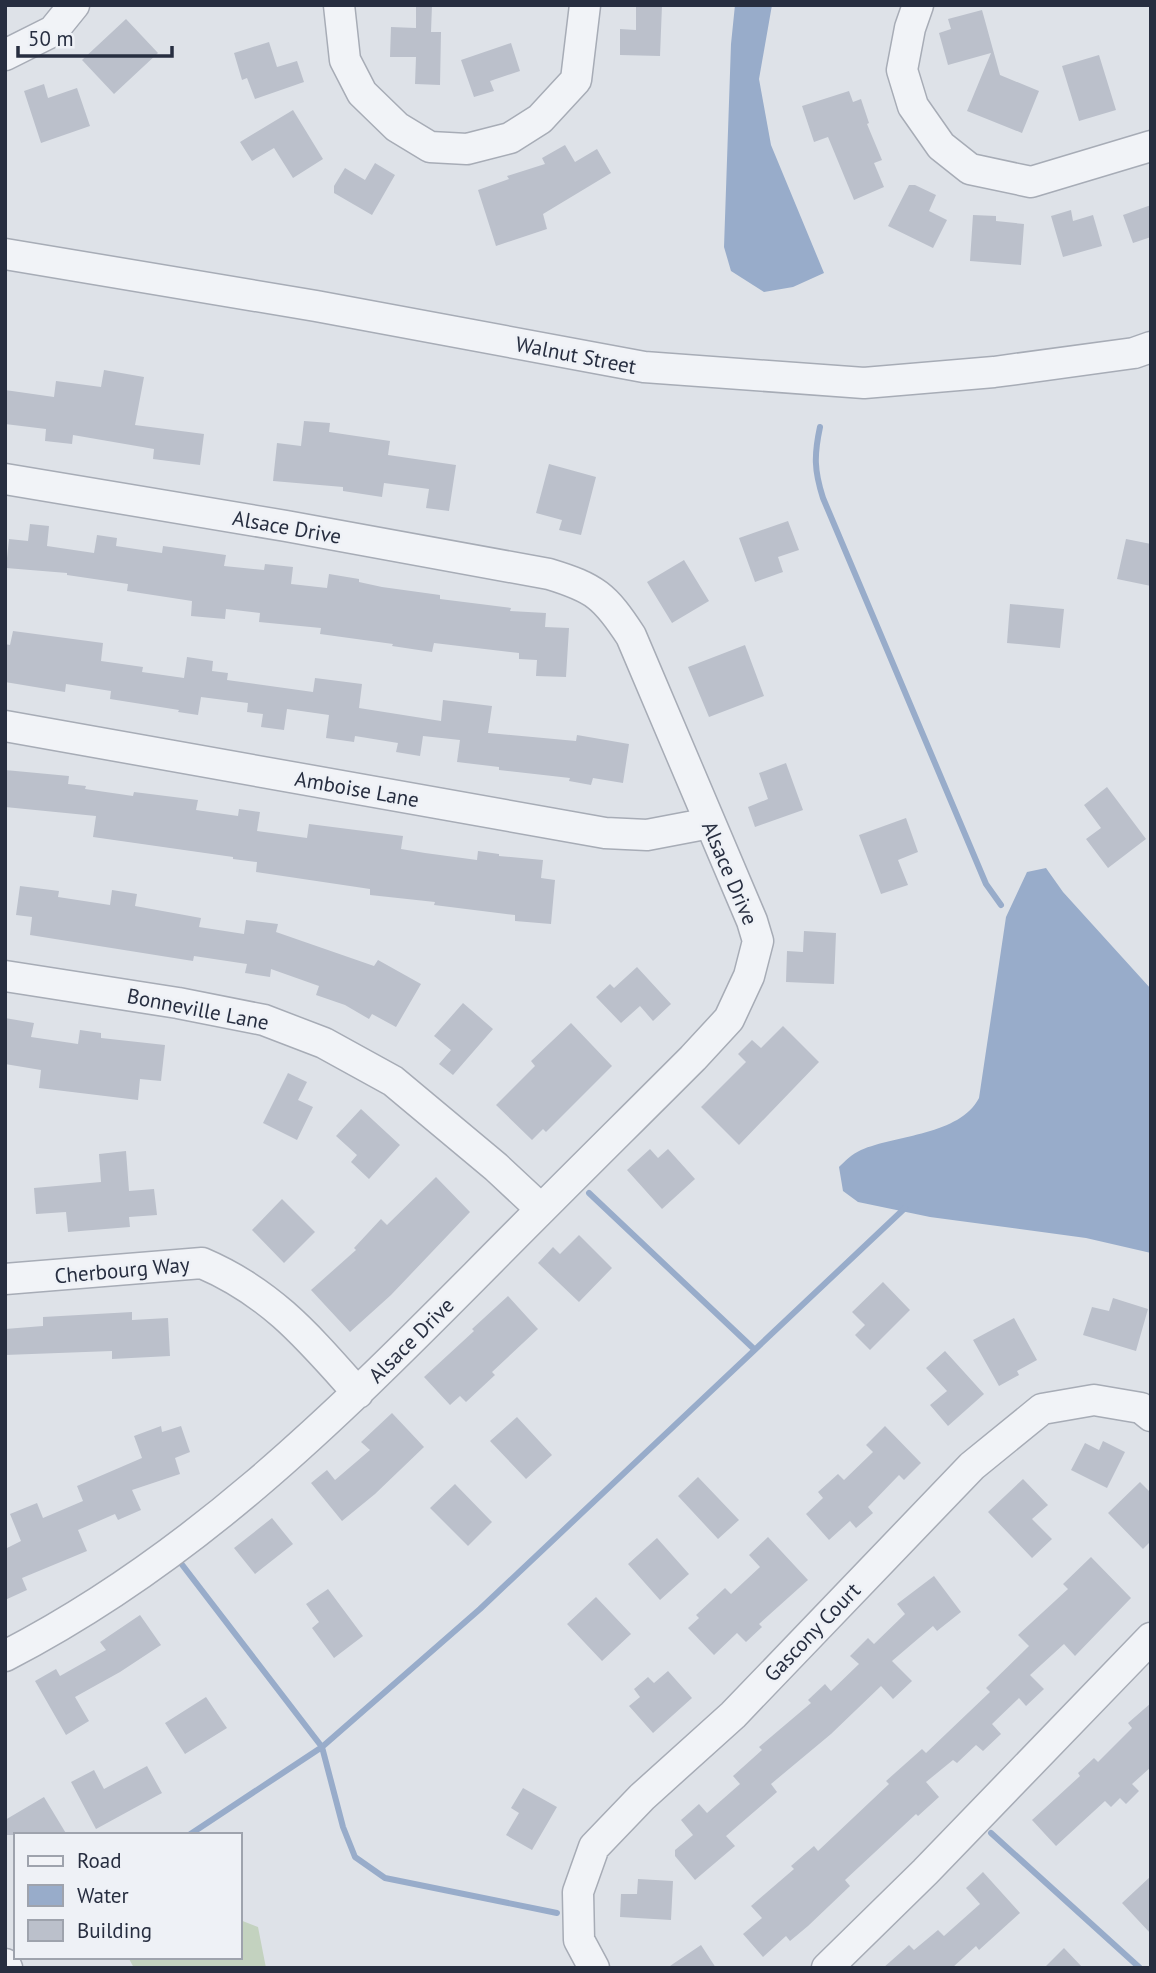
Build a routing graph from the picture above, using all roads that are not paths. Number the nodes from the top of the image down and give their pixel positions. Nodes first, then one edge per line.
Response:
1 (74, 5) edge
2 (339, 5) edge
3 (585, 5) edge
4 (918, 5) edge
5 (5, 55) edge
6 (1151, 146) edge
7 (5, 254) edge
8 (1151, 347) edge
9 (5, 479) edge
10 (5, 726) edge
11 (710, 823) junction
12 (5, 976) edge
13 (541, 1209) junction
14 (5, 1279) edge
15 (358, 1393) junction
16 (1151, 1416) edge
17 (1151, 1639) edge
18 (5, 1656) edge
19 (594, 1968) edge
20 (827, 1968) edge

1 - 5 street
2 - 3 street
4 - 6 street
7 - 8 street, Walnut Street
9 - 11 street, Alsace Drive
10 - 11 street, Amboise Lane
11 - 13 street, Alsace Drive
12 - 13 street, Bonneville Lane
13 - 15 street, Alsace Drive
14 - 15 street, Cherbourg Way
15 - 18 street, Alsace Drive
16 - 19 street, Gascony Court
17 - 20 street

